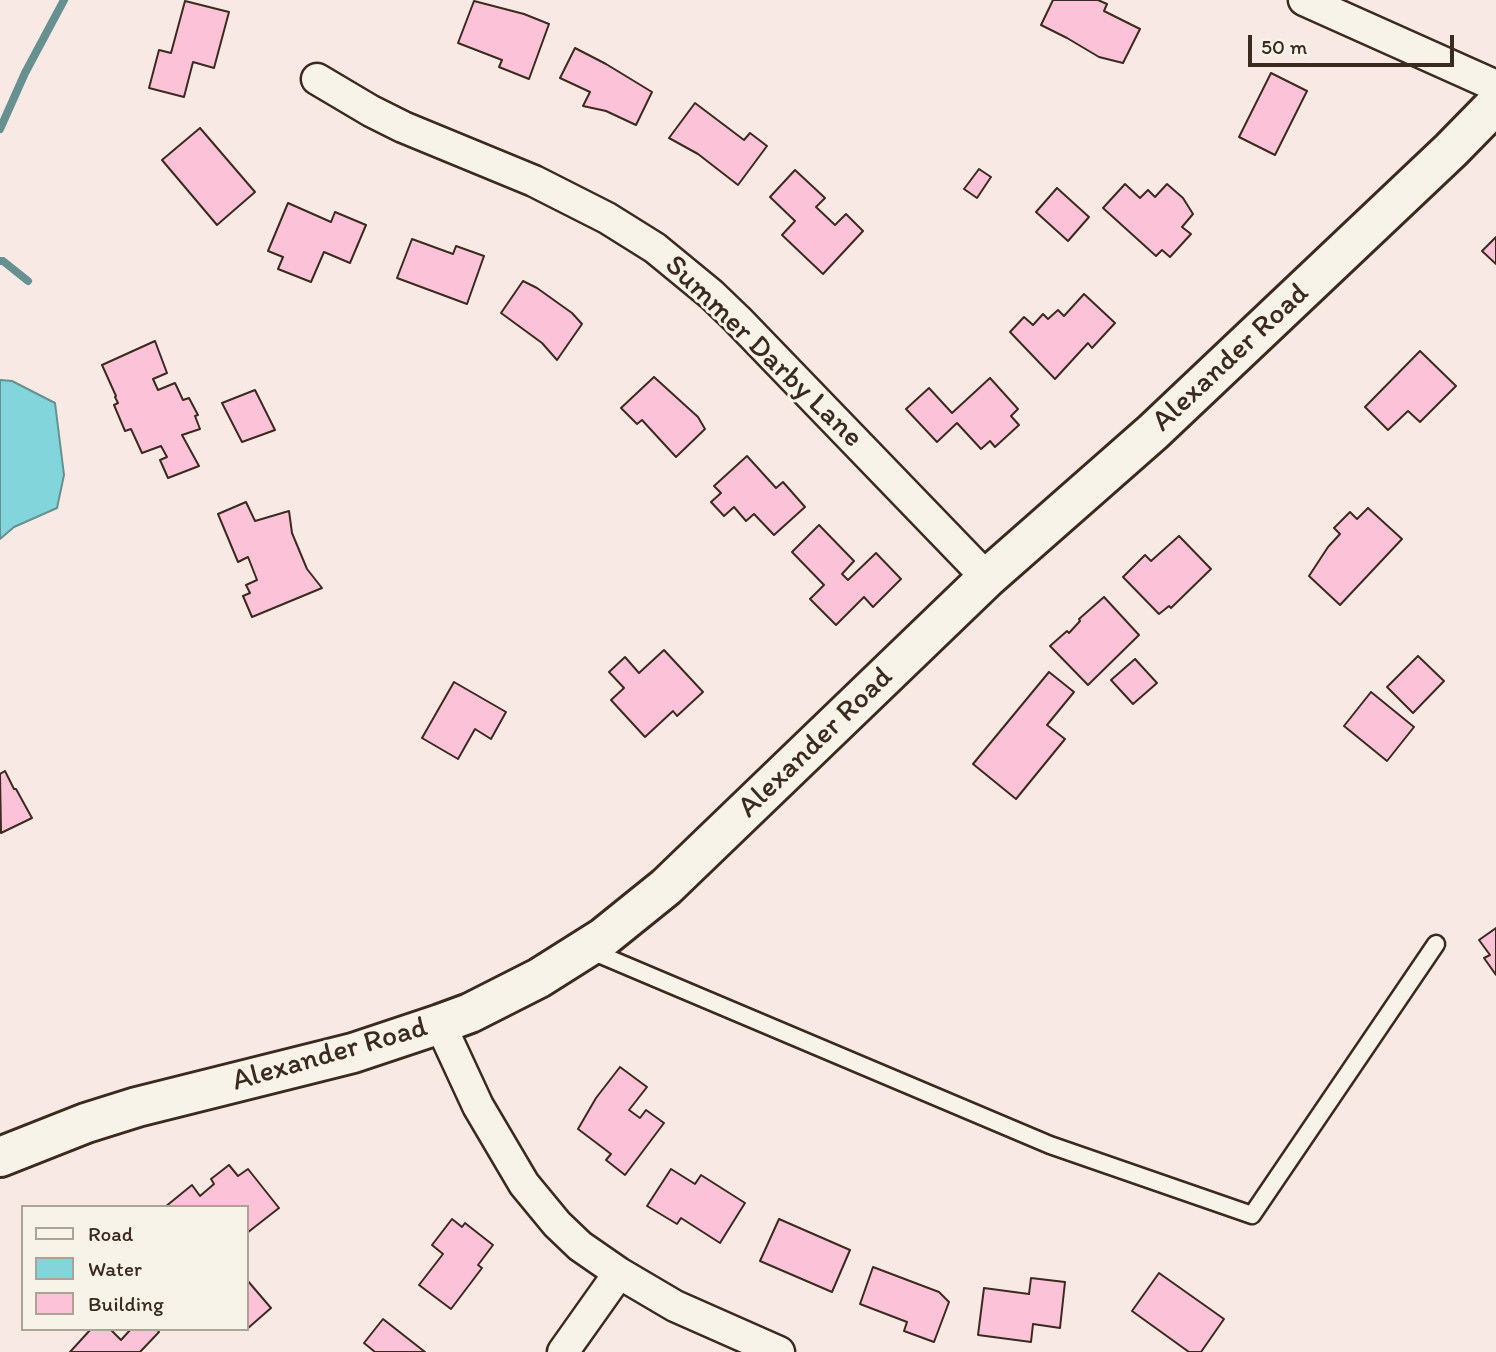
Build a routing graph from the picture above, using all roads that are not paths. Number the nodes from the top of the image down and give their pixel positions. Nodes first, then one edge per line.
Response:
1 (1304, 0) edge
2 (317, 79) dead end
3 (1496, 86) edge
4 (1496, 104) edge
5 (987, 578) junction
6 (1436, 944) dead end
7 (586, 948) junction
8 (440, 1024) junction
9 (0, 1157) edge
10 (619, 1273) junction
11 (563, 1352) edge
12 (779, 1352) edge

1 - 3 street
2 - 5 street, Summer Darby Lane
4 - 5 street, Alexander Road
5 - 7 street, Alexander Road
6 - 7 lane
7 - 8 street, Alexander Road
8 - 9 street, Alexander Road
8 - 10 street
10 - 11 street
10 - 12 street

